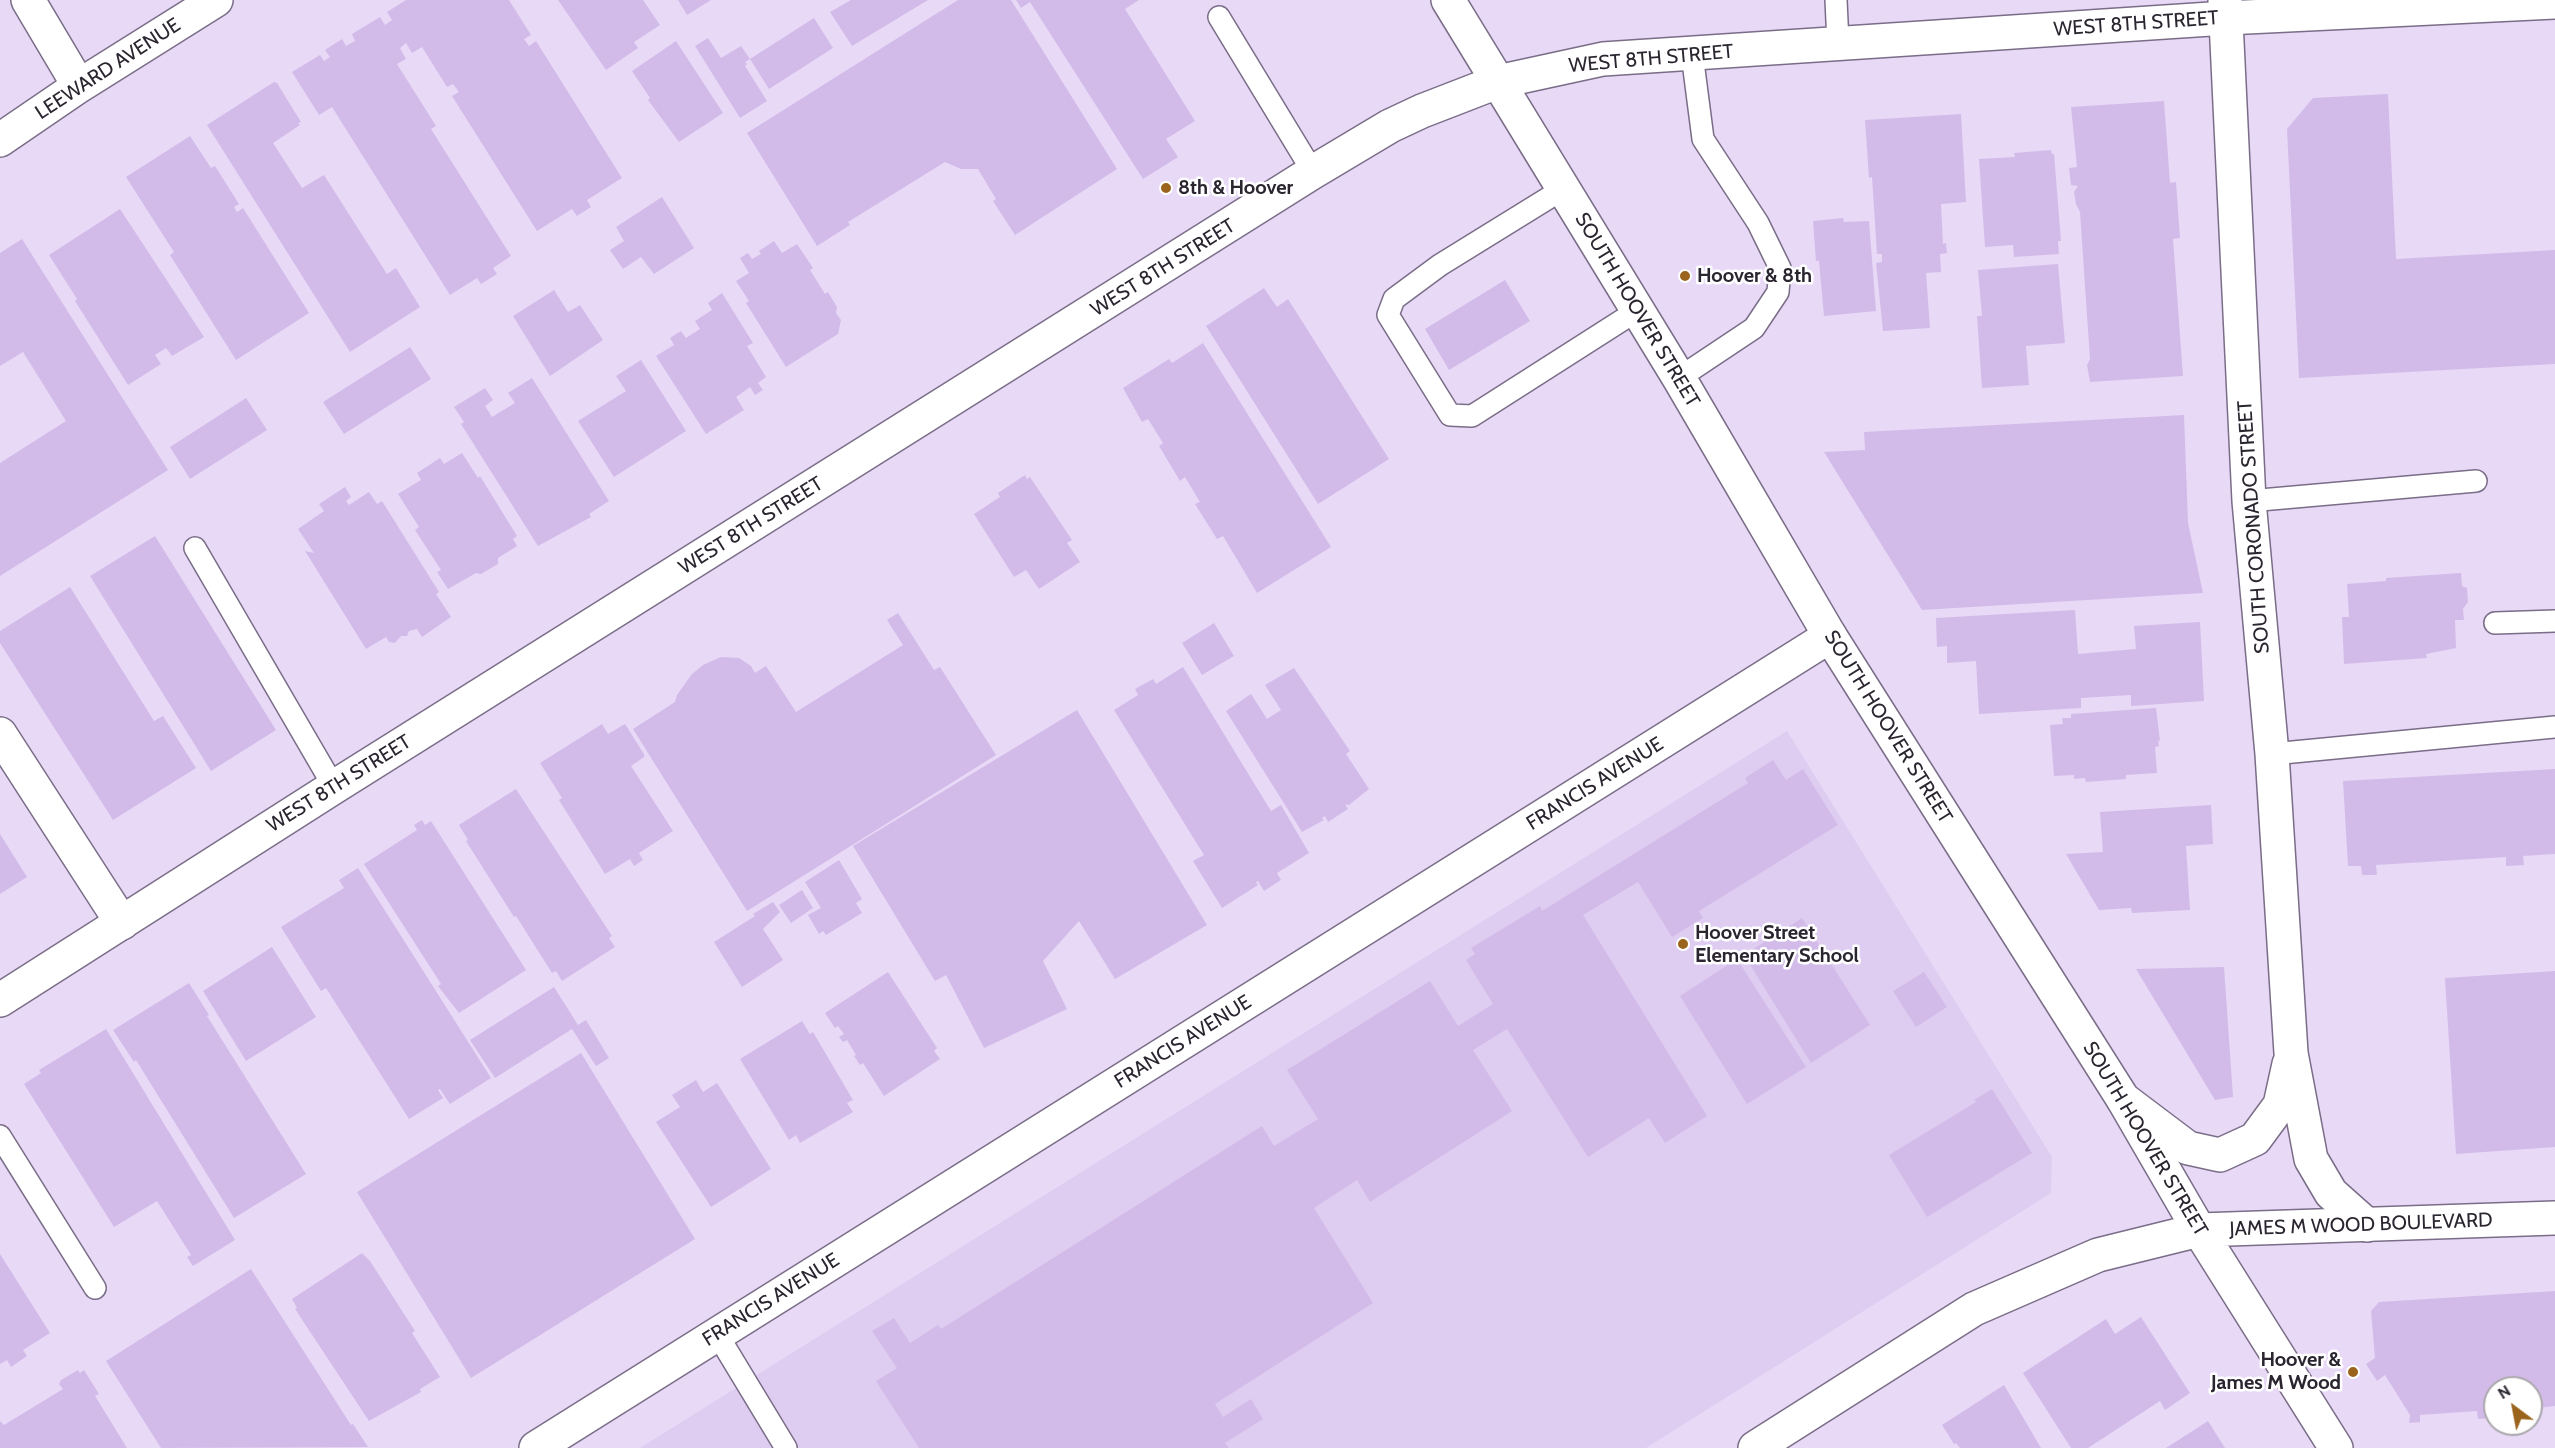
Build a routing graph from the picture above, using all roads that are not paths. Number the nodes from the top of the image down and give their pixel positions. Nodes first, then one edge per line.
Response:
1 (28, 0) edge
2 (216, 0) edge
3 (1836, 0) edge
4 (1450, 2) edge
5 (2555, 2) edge
6 (2226, 9) edge
7 (1219, 17) dead end
8 (1838, 43) junction
9 (1692, 54) junction
10 (1497, 82) junction
11 (79, 86) junction
12 (0, 140) edge
13 (1313, 172) junction
14 (1563, 189) junction
15 (1638, 310) junction
16 (1679, 378) junction
17 (2476, 481) dead end
18 (2249, 501) junction
19 (195, 548) dead end
20 (2555, 621) edge
21 (2495, 623) dead end
22 (1830, 636) junction
23 (2555, 728) edge
24 (0, 734) edge
25 (2272, 754) junction
26 (334, 787) junction
27 (122, 923) junction
28 (0, 1000) edge
29 (2291, 1053) junction
30 (2123, 1099) junction
31 (0, 1136) edge
32 (2555, 1218) edge
33 (2367, 1225) junction
34 (2199, 1230) junction
35 (95, 1288) dead end
36 (717, 1334) junction
37 (536, 1448) edge
38 (786, 1448) edge
39 (1755, 1448) edge
40 (2337, 1448) edge

1 - 11 main road
2 - 11 main road, LEEWARD AVENUE
3 - 8 lane
4 - 10 main road, SOUTH HOOVER STREET
5 - 6 main road, WEST 8TH STREET
6 - 8 main road, WEST 8TH STREET
6 - 18 main road, SOUTH CORONADO STREET
7 - 13 lane
8 - 9 main road, WEST 8TH STREET
9 - 10 main road, WEST 8TH STREET
9 - 16 lane
10 - 13 main road, WEST 8TH STREET
10 - 14 main road, SOUTH HOOVER STREET
11 - 12 main road, LEEWARD AVENUE
13 - 26 main road, WEST 8TH STREET
14 - 15 main road, SOUTH HOOVER STREET
14 - 15 lane
15 - 16 main road, SOUTH HOOVER STREET
16 - 22 main road, SOUTH HOOVER STREET
17 - 18 lane
18 - 25 main road, SOUTH CORONADO STREET
19 - 26 lane
20 - 21 lane
22 - 30 main road, SOUTH HOOVER STREET
22 - 36 main road, FRANCIS AVENUE
23 - 25 lane
24 - 27 main road
25 - 29 main road, SOUTH CORONADO STREET
26 - 27 main road, WEST 8TH STREET
27 - 28 main road, WEST 8TH STREET
29 - 30 main road, SOUTH CORONADO STREET
29 - 33 main road, SOUTH CORONADO STREET
30 - 34 main road, SOUTH HOOVER STREET
31 - 35 lane
32 - 33 main road, JAMES M WOOD BOULEVARD
33 - 34 main road, JAMES M WOOD BOULEVARD
34 - 39 main road, JAMES M WOOD BOULEVARD
34 - 40 main road, SOUTH HOOVER STREET
36 - 37 main road, FRANCIS AVENUE
36 - 38 lane

